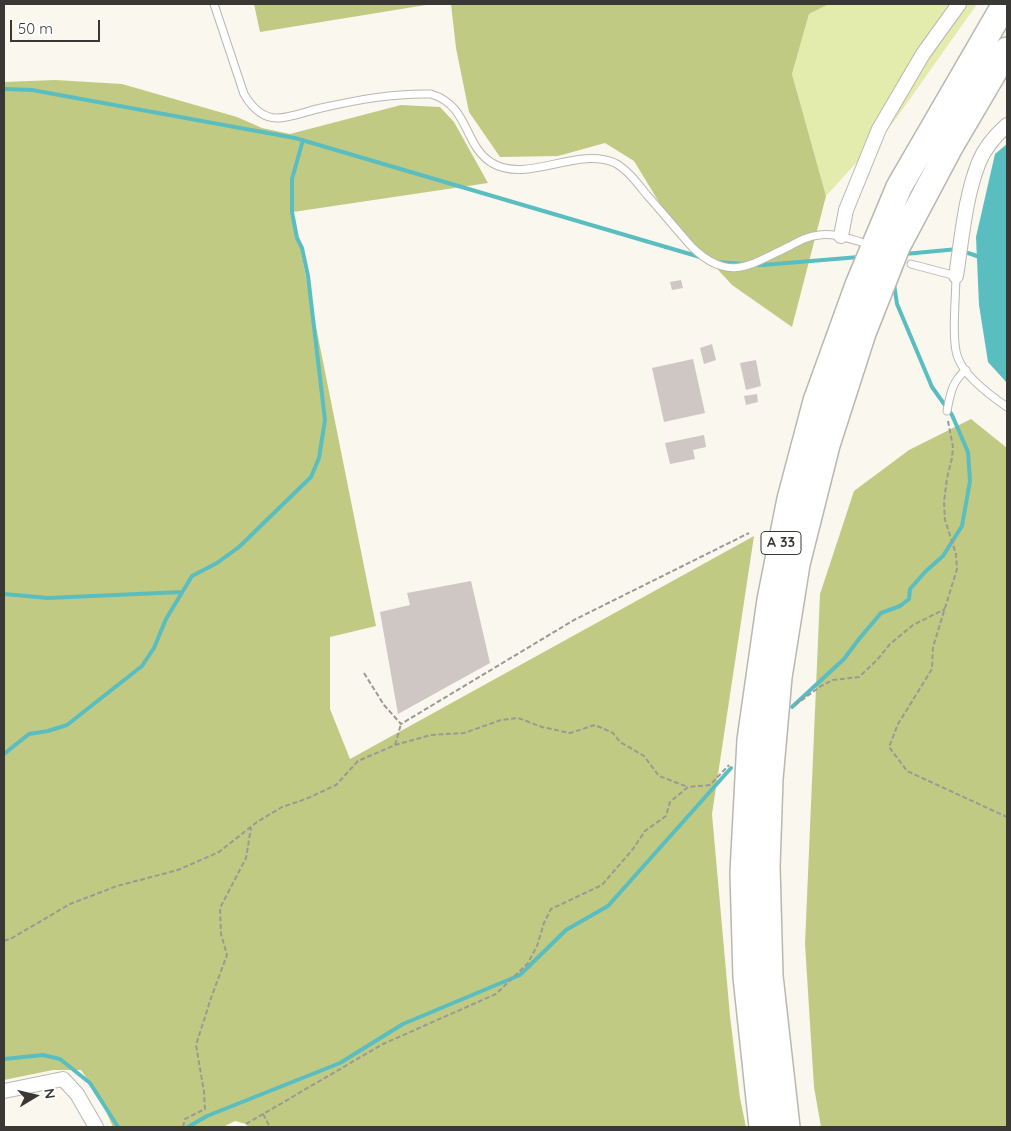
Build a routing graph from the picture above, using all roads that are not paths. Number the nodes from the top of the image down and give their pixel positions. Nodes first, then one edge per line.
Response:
1 (214, 4) edge
2 (959, 4) edge
3 (1005, 4) edge
4 (1007, 50) edge
5 (1007, 125) edge
6 (840, 236) junction
7 (861, 242) dead end
8 (910, 264) dead end
9 (956, 276) junction
10 (966, 370) junction
11 (1007, 407) edge
12 (947, 411) road end
13 (4, 1090) edge
14 (96, 1127) edge
15 (762, 1127) edge
16 (787, 1127) edge

1 - 6 lane
2 - 6 street
3 - 15 highway, A 33
4 - 16 highway, A 33
5 - 9 street
6 - 7 lane
8 - 9 lane
9 - 10 lane
10 - 11 lane
10 - 12 lane
13 - 14 street

